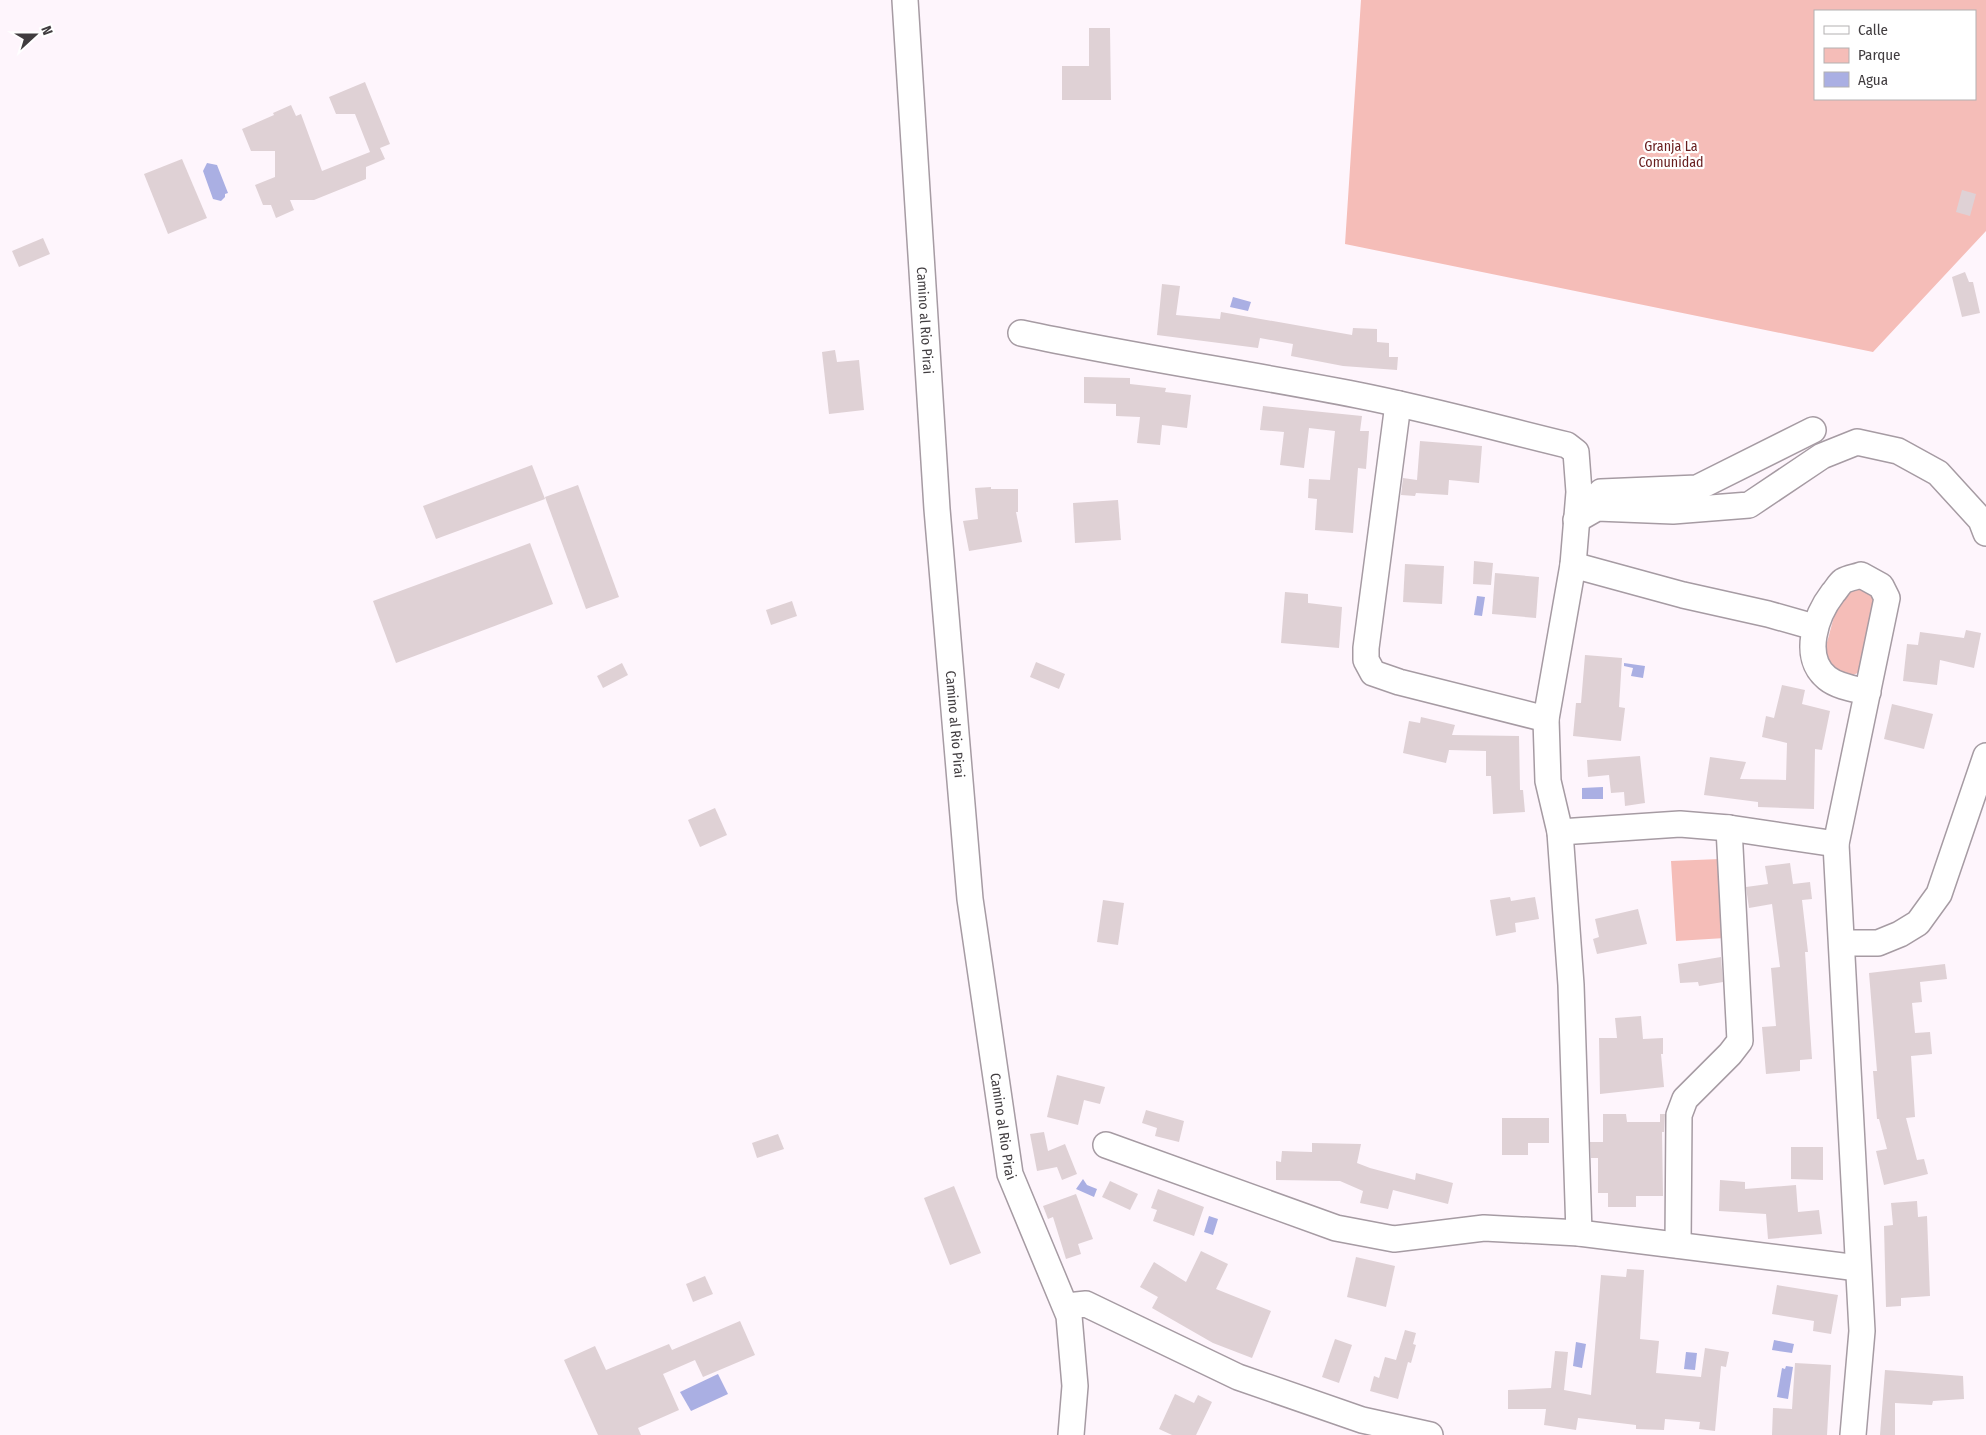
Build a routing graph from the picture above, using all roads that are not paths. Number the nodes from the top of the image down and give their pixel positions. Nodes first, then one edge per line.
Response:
1 (905, 0) edge
2 (1021, 334) dead end
3 (1398, 404) junction
4 (1814, 430) dead end
5 (1579, 492) junction
6 (1576, 520) junction
7 (1986, 533) edge
8 (1573, 565) junction
9 (1814, 626) junction
10 (1868, 692) junction
11 (1546, 719) junction
12 (1986, 756) edge
13 (1729, 828) junction
14 (1560, 832) junction
15 (1836, 844) junction
16 (1842, 943) junction
17 (1106, 1145) dead end
18 (1579, 1233) junction
19 (1678, 1245) junction
20 (1858, 1268) junction
21 (1067, 1306) junction
22 (1359, 1427) edge
23 (1071, 1435) edge
24 (1430, 1435) edge
25 (1853, 1435) edge

1 - 21 street, Camino al Rio Pirai
2 - 3 street
3 - 5 street
3 - 11 street
4 - 5 street
5 - 6 street
6 - 7 street
6 - 8 street
8 - 9 street
8 - 11 street
9 - 10 street
9 - 10 street
10 - 15 street
11 - 14 street
12 - 16 street
13 - 14 street
13 - 15 street
13 - 19 street
14 - 18 street
15 - 16 street
16 - 20 street
17 - 18 street
18 - 19 street
19 - 20 street
20 - 25 street
21 - 22 street
21 - 23 street, Camino al Rio Pirai
22 - 24 street

